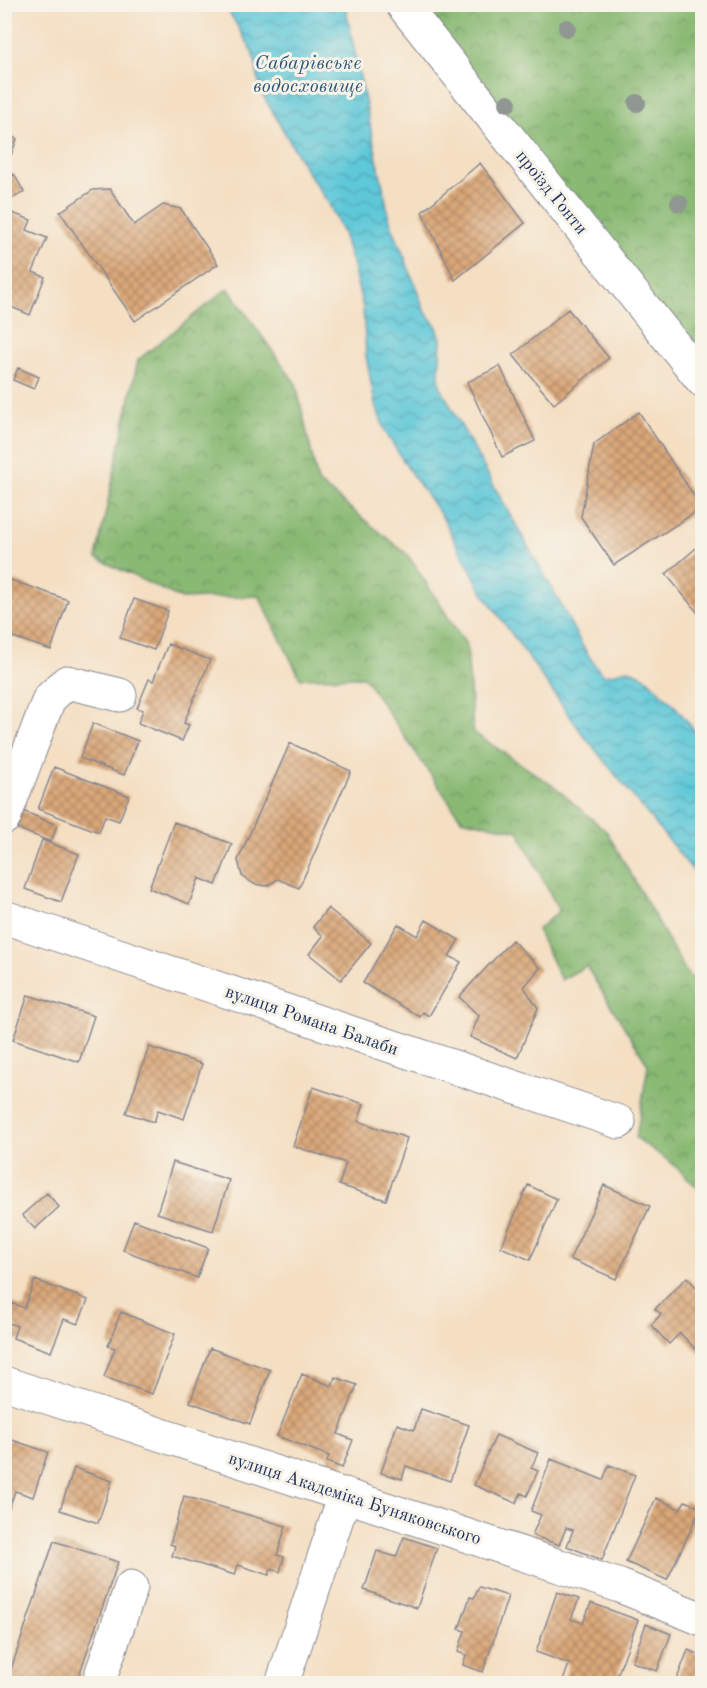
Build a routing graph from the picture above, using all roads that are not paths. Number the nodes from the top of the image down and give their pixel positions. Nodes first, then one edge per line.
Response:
1 (402, 4) edge
2 (702, 380) edge
3 (120, 695) dead end
4 (4, 818) edge
5 (4, 917) edge
6 (619, 1122) dead end
7 (4, 1383) edge
8 (345, 1494) junction
9 (131, 1587) dead end
10 (702, 1619) edge
11 (98, 1683) edge
12 (282, 1683) edge

1 - 2 street, проїзд Гонти
3 - 4 street
5 - 6 street, вулиця Романа Балаби
7 - 8 street, вулиця Академіка Буняковського
8 - 10 street, вулиця Академіка Буняковського
8 - 12 street
9 - 11 street

